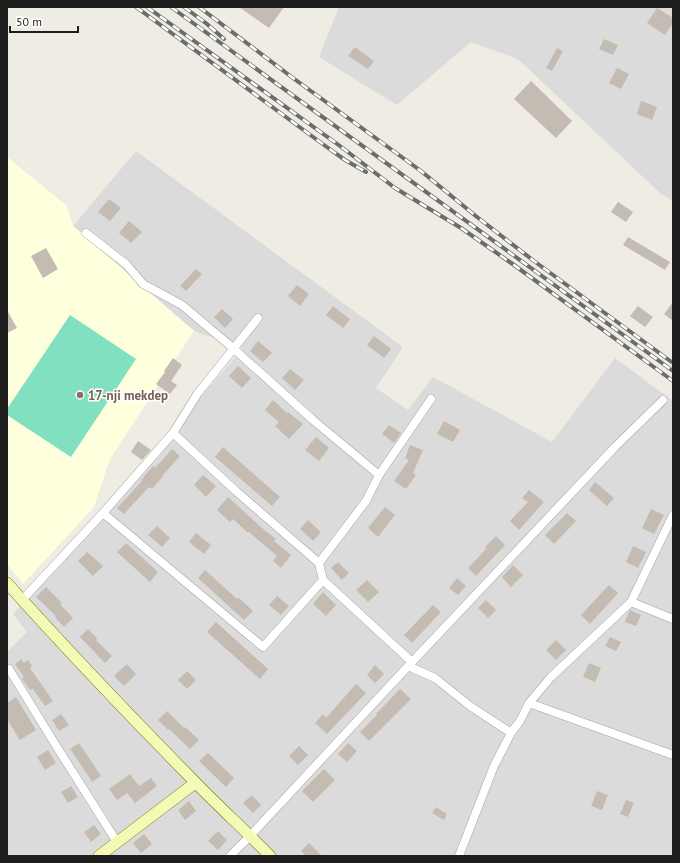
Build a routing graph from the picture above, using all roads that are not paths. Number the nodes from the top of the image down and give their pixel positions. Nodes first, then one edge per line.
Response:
1 (86, 233) dead end
2 (258, 318) dead end
3 (234, 349) junction
4 (431, 399) dead end
5 (663, 400) dead end
6 (173, 434) junction
7 (379, 475) junction
8 (104, 513) junction
9 (673, 515) edge
10 (319, 563) junction
11 (323, 580) junction
12 (7, 583) edge
13 (22, 600) junction
14 (631, 602) junction
15 (673, 619) edge
16 (410, 664) junction
17 (9, 669) dead end
18 (529, 703) junction
19 (511, 733) junction
20 (673, 755) edge
21 (195, 782) junction
22 (250, 836) junction
23 (117, 842) junction
24 (99, 856) edge
25 (230, 856) edge
26 (270, 856) edge
27 (459, 856) edge

1 - 3 street
2 - 3 street
3 - 6 street
3 - 7 street
4 - 7 street
5 - 16 street
6 - 8 street
6 - 10 street
7 - 10 street
8 - 11 street
8 - 13 street
9 - 14 street
10 - 11 street
11 - 16 street
12 - 13 street
13 - 21 street
14 - 15 street
14 - 18 street
16 - 19 street
16 - 22 street
17 - 23 street
18 - 19 street
18 - 20 street
19 - 27 street
21 - 22 street
21 - 23 street
22 - 25 street
22 - 26 street
23 - 24 street

